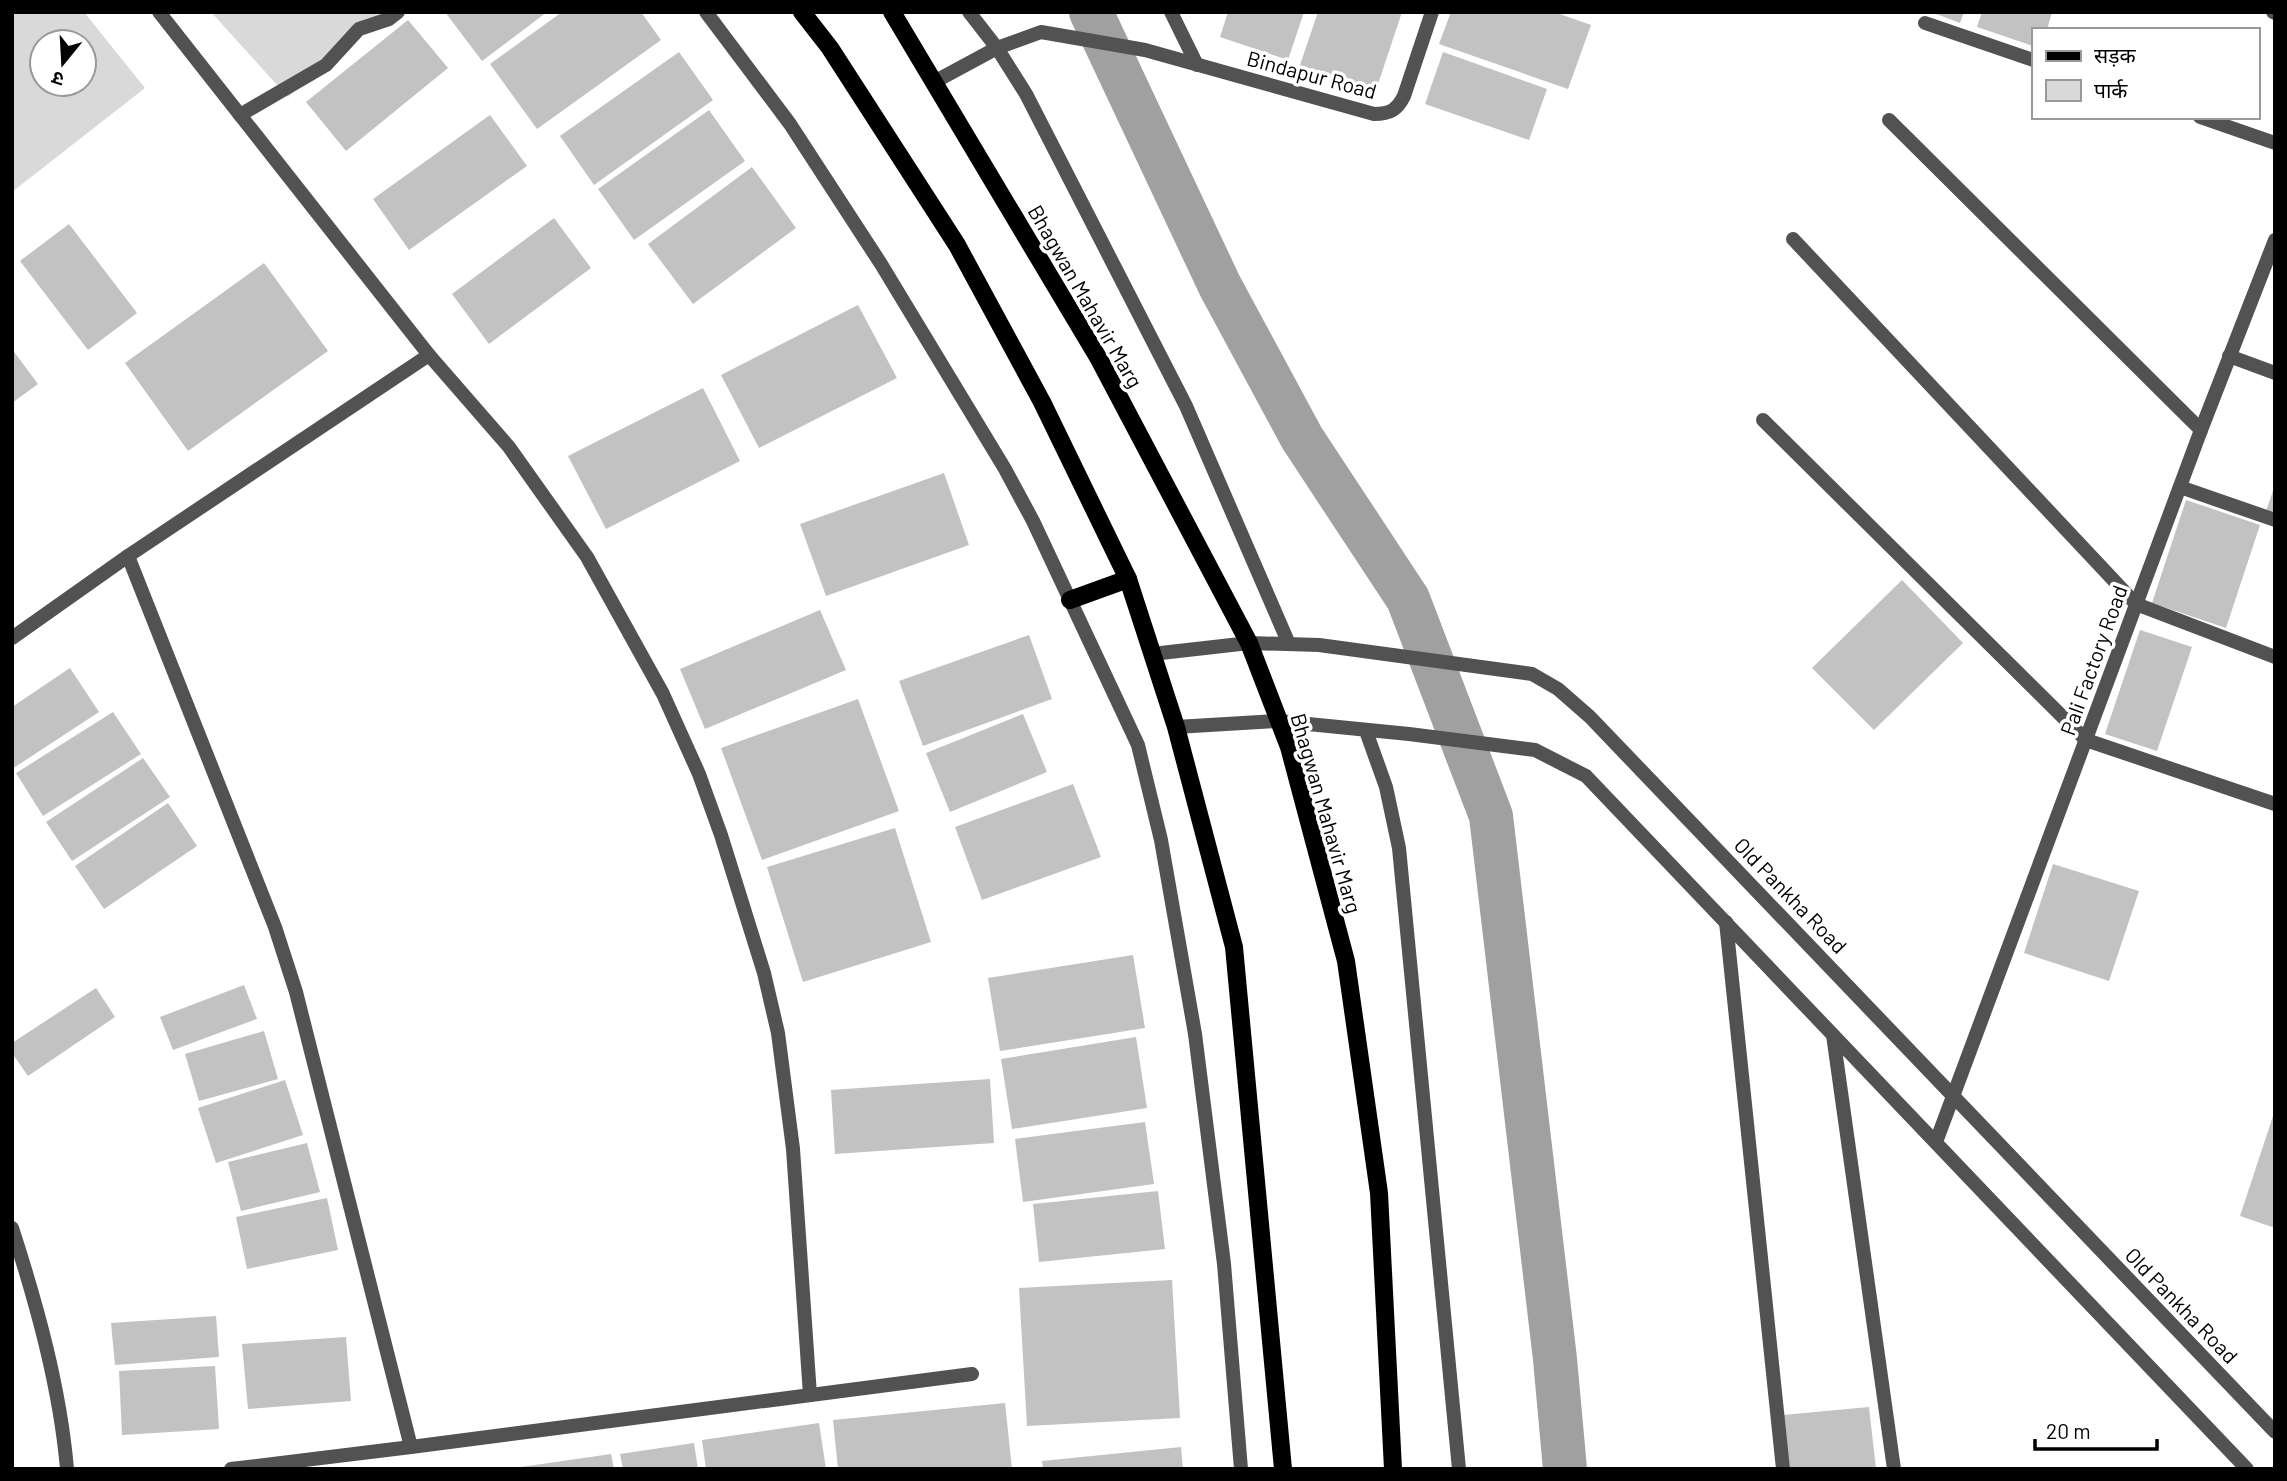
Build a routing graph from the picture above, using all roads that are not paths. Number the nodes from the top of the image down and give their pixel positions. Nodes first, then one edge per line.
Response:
1 (159, 12) edge
2 (398, 12) edge
3 (706, 12) edge
4 (802, 12) edge
5 (892, 12) edge
6 (969, 12) edge
7 (1171, 12) edge
8 (1432, 12) edge
9 (1924, 23) dead end
10 (997, 48) junction
11 (2032, 60) edge
12 (1197, 65) junction
13 (934, 82) junction
14 (240, 115) junction
15 (2206, 119) edge
16 (1889, 120) dead end
17 (2275, 143) edge
18 (1793, 239) dead end
19 (2275, 240) edge
20 (2272, 257) edge
21 (429, 355) junction
22 (2229, 356) junction
23 (2275, 373) edge
24 (1763, 420) dead end
25 (2201, 430) junction
26 (2180, 487) junction
27 (2275, 520) edge
28 (128, 556) junction
29 (1128, 579) junction
30 (1070, 600) junction
31 (2136, 604) junction
32 (12, 638) edge
33 (1249, 643) junction
34 (1289, 644) junction
35 (1152, 654) junction
36 (2275, 657) edge
37 (1278, 721) junction
38 (1176, 727) junction
39 (1366, 731) junction
40 (2086, 740) junction
41 (2275, 804) edge
42 (1726, 922) junction
43 (1833, 1035) junction
44 (1954, 1096) junction
45 (1936, 1142) junction
46 (12, 1228) edge
47 (972, 1374) dead end
48 (810, 1395) junction
49 (2275, 1433) edge
50 (411, 1447) junction
51 (67, 1469) edge
52 (231, 1469) edge
53 (1241, 1469) edge
54 (1283, 1469) edge
55 (1393, 1469) edge
56 (1459, 1469) edge
57 (1783, 1469) edge
58 (1894, 1469) edge
59 (2247, 1469) edge

1 - 14 street
2 - 14 street
3 - 30 street
4 - 29 main road
5 - 13 main road, Bhagwan Mahavir Marg
6 - 10 street
7 - 12 street
8 - 12 street, Bindapur Road
9 - 11 street
10 - 12 street
10 - 13 street
10 - 34 street
13 - 33 main road, Bhagwan Mahavir Marg
14 - 21 street
15 - 17 street
16 - 25 street
18 - 31 street
19 - 20 street, Pali Factory Road
20 - 22 street, Pali Factory Road
21 - 28 street
21 - 48 street
22 - 23 street
22 - 25 street, Pali Factory Road
24 - 40 street
25 - 26 street, Pali Factory Road
26 - 27 street
26 - 31 street, Pali Factory Road
28 - 32 street
28 - 50 street
29 - 30 main road
29 - 35 main road
30 - 53 street
31 - 36 street
31 - 40 street, Pali Factory Road
33 - 34 street, Old Pankha Road
33 - 35 street, Old Pankha Road
33 - 37 main road, Bhagwan Mahavir Marg
34 - 44 street, Old Pankha Road
35 - 38 main road
37 - 38 street
37 - 39 street
37 - 55 main road, Bhagwan Mahavir Marg
38 - 54 main road
39 - 42 street
39 - 56 street
40 - 41 street
40 - 44 street, Pali Factory Road
42 - 43 street
42 - 57 street
43 - 45 street
43 - 58 street
44 - 45 street, Pali Factory Road
44 - 49 street, Old Pankha Road
45 - 59 street
46 - 51 street
47 - 48 street
48 - 50 street
50 - 52 street

